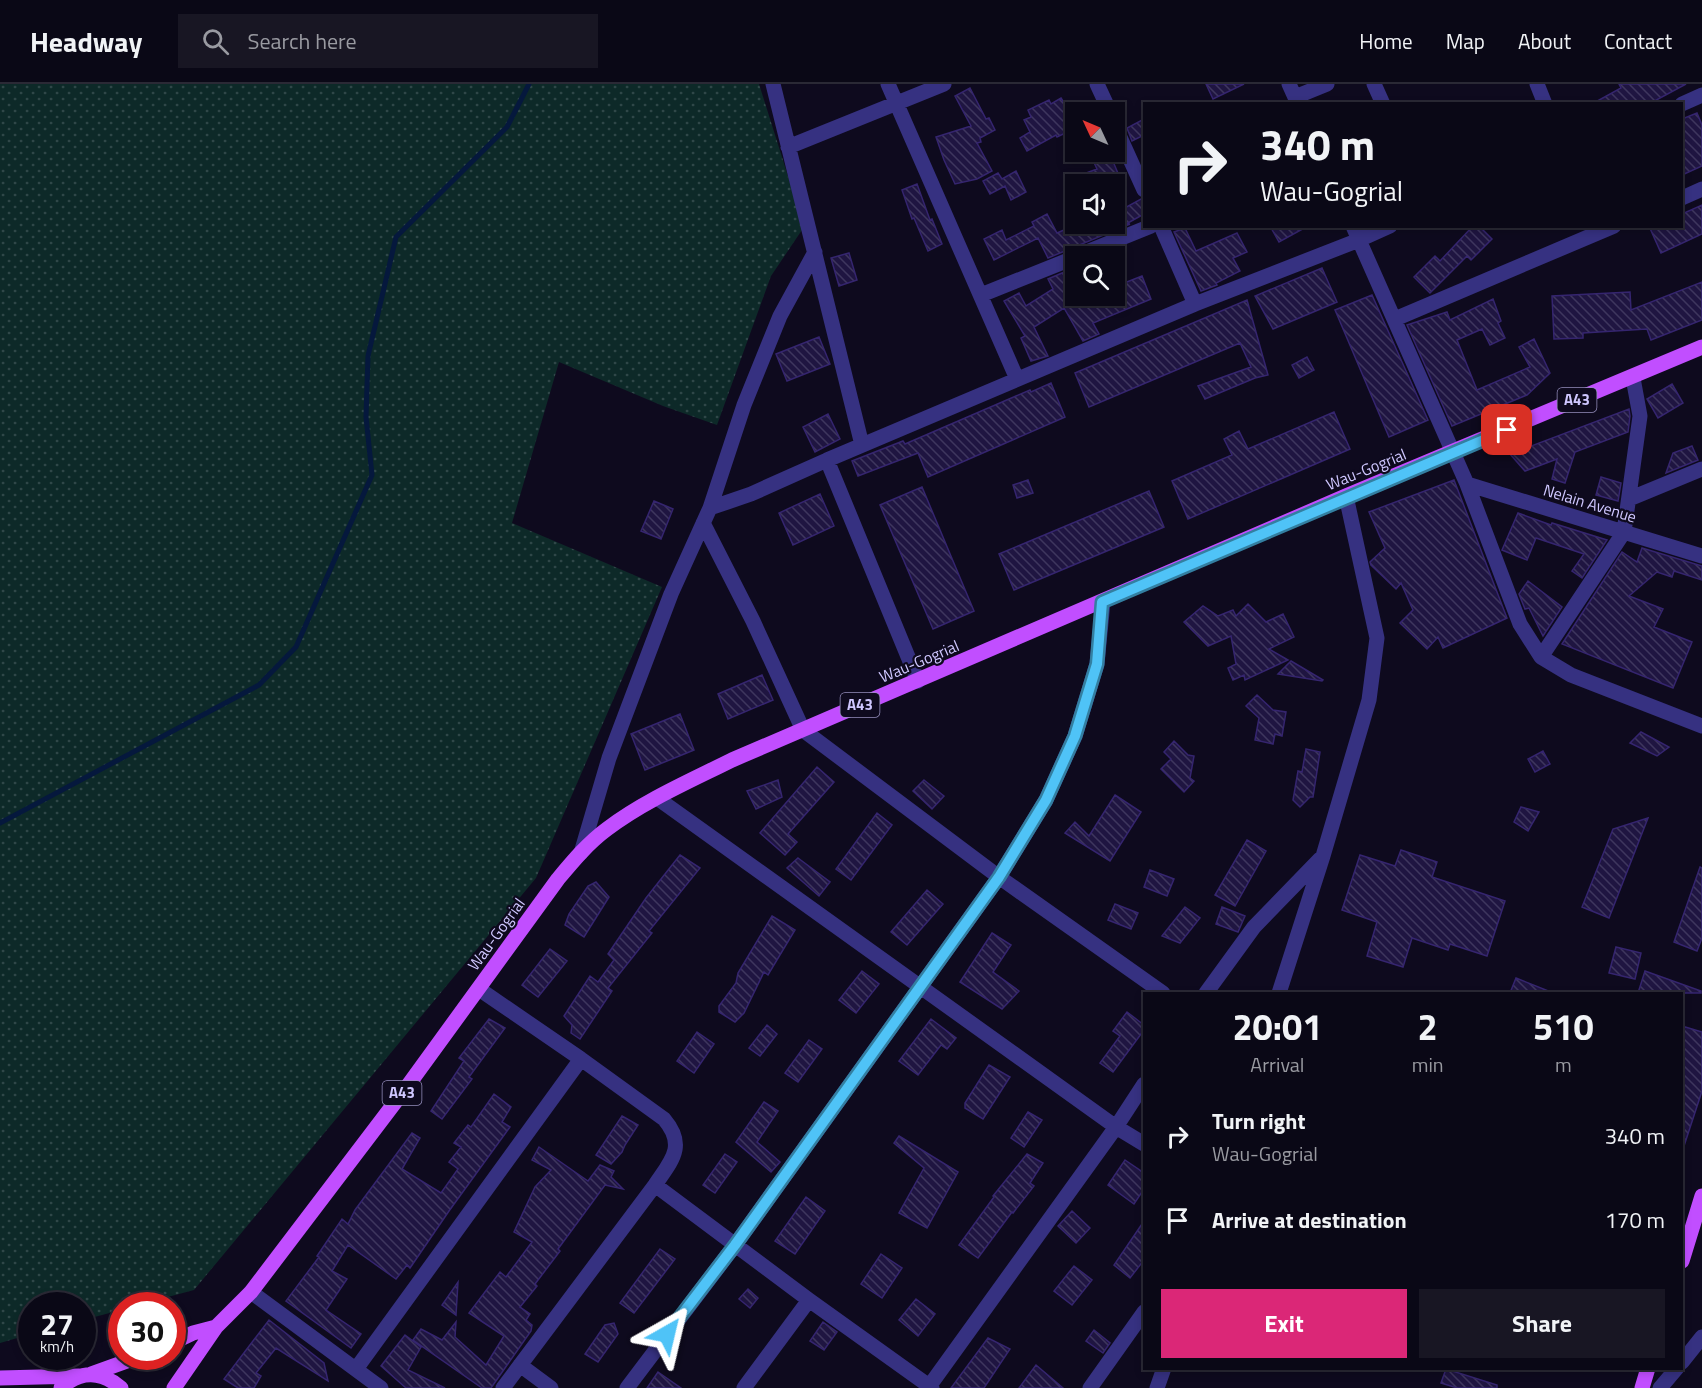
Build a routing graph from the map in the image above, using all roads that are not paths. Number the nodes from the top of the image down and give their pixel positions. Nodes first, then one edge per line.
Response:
1 (773, 84) edge
2 (888, 84) edge
3 (945, 84) edge
4 (1097, 84) edge
5 (1327, 84) edge
6 (1374, 84) edge
7 (1537, 84) edge
8 (1700, 94) edge
9 (1294, 95) edge
10 (1105, 102) edge
11 (1382, 102) edge
12 (1544, 102) edge
13 (1683, 103) edge
14 (898, 104) junction
15 (789, 147) junction
16 (1125, 148) edge
17 (1143, 188) edge
18 (1702, 189) edge
19 (1683, 198) edge
20 (1146, 228) edge
21 (1162, 228) edge
22 (1380, 228) edge
23 (1604, 228) edge
24 (1356, 233) edge
25 (1103, 246) edge
26 (815, 252) junction
27 (1065, 261) edge
28 (981, 295) junction
29 (1195, 304) junction
30 (1395, 319) junction
31 (1702, 347) edge
32 (1633, 378) junction
33 (1017, 379) junction
34 (862, 445) junction
35 (1452, 453) junction
36 (827, 459) junction
37 (1702, 469) edge
38 (1467, 484) junction
39 (1346, 496) junction
40 (1629, 499) junction
41 (710, 508) junction
42 (703, 523) junction
43 (1624, 532) junction
44 (1702, 556) edge
45 (1102, 602) junction
46 (1541, 657) junction
47 (918, 681) junction
48 (1702, 726) edge
49 (803, 730) junction
50 (657, 798) junction
51 (581, 853) junction
52 (1323, 856) junction
53 (999, 877) junction
54 (920, 988) junction
55 (479, 989) junction
56 (1162, 992) edge
57 (1207, 992) edge
58 (1279, 992) edge
59 (581, 1059) junction
60 (1143, 1086) edge
61 (1116, 1127) junction
62 (1143, 1143) edge
63 (655, 1185) junction
64 (1702, 1196) edge
65 (735, 1245) junction
66 (1683, 1258) edge
67 (251, 1292) junction
68 (809, 1300) junction
69 (1143, 1313) edge
70 (216, 1327) junction
71 (186, 1336) edge
72 (1702, 1337) edge
73 (1683, 1361) edge
74 (520, 1365) junction
75 (108, 1367) edge
76 (356, 1369) junction
77 (1163, 1370) edge
78 (1647, 1370) edge
79 (1675, 1370) edge
80 (85, 1375) junction
81 (0, 1378) edge
82 (930, 1387) edge
83 (61, 1388) edge
84 (121, 1388) edge
85 (174, 1388) edge
86 (381, 1388) edge
87 (503, 1388) edge
88 (551, 1388) edge
89 (627, 1388) edge
90 (744, 1388) edge
91 (1090, 1388) edge
92 (1157, 1388) edge
93 (1642, 1388) edge
94 (1660, 1388) edge

1 - 15 street
2 - 14 street
3 - 14 street
4 - 10 street
5 - 9 street
6 - 11 street
7 - 12 street
8 - 13 street
14 - 15 street
14 - 28 street
15 - 26 street
16 - 17 street
18 - 19 street
20 - 25 street
21 - 29 street
22 - 24 street
23 - 30 street
24 - 29 street
24 - 30 street
26 - 34 street
26 - 41 street
27 - 28 street
28 - 33 street
29 - 33 street
30 - 35 street
31 - 32 main road, Wau-Gogrial / A43
32 - 35 main road, Wau-Gogrial / A43
32 - 40 street
33 - 34 street
34 - 36 street
35 - 38 street
35 - 39 main road, Wau-Gogrial / A43
36 - 41 street
36 - 47 street
37 - 40 street
38 - 43 street, Nelain Avenue
38 - 46 street
39 - 45 main road, Wau-Gogrial / A43
39 - 52 street
40 - 43 street
41 - 42 street
42 - 49 street
42 - 51 street
43 - 44 street, Nelain Avenue
43 - 46 street
45 - 47 main road, Wau-Gogrial / A43
45 - 53 street
46 - 48 street
47 - 49 main road, Wau-Gogrial / A43
49 - 50 main road, Wau-Gogrial / A43
49 - 53 street
50 - 51 main road, Wau-Gogrial / A43
50 - 54 street
51 - 55 main road, Wau-Gogrial / A43
52 - 57 street
52 - 58 street
53 - 54 street
53 - 56 street
54 - 61 street
54 - 65 street
55 - 59 street
55 - 67 main road, Wau-Gogrial / A43
59 - 63 street
59 - 76 street
60 - 61 street
61 - 62 street
61 - 82 street
63 - 65 street
63 - 74 street
64 - 66 main road
65 - 68 street
65 - 89 street
67 - 70 main road, Wau-Gogrial / A43
67 - 76 street
68 - 82 street
68 - 90 street
69 - 91 street
70 - 71 main road, Wau-Gogrial / A43
70 - 85 main road, Wau-Gogrial / A43
72 - 73 street
74 - 87 street
74 - 88 street
75 - 80 main road
76 - 86 street
77 - 92 street
78 - 93 main road
79 - 94 street
80 - 81 main road
80 - 83 main road
80 - 84 main road

